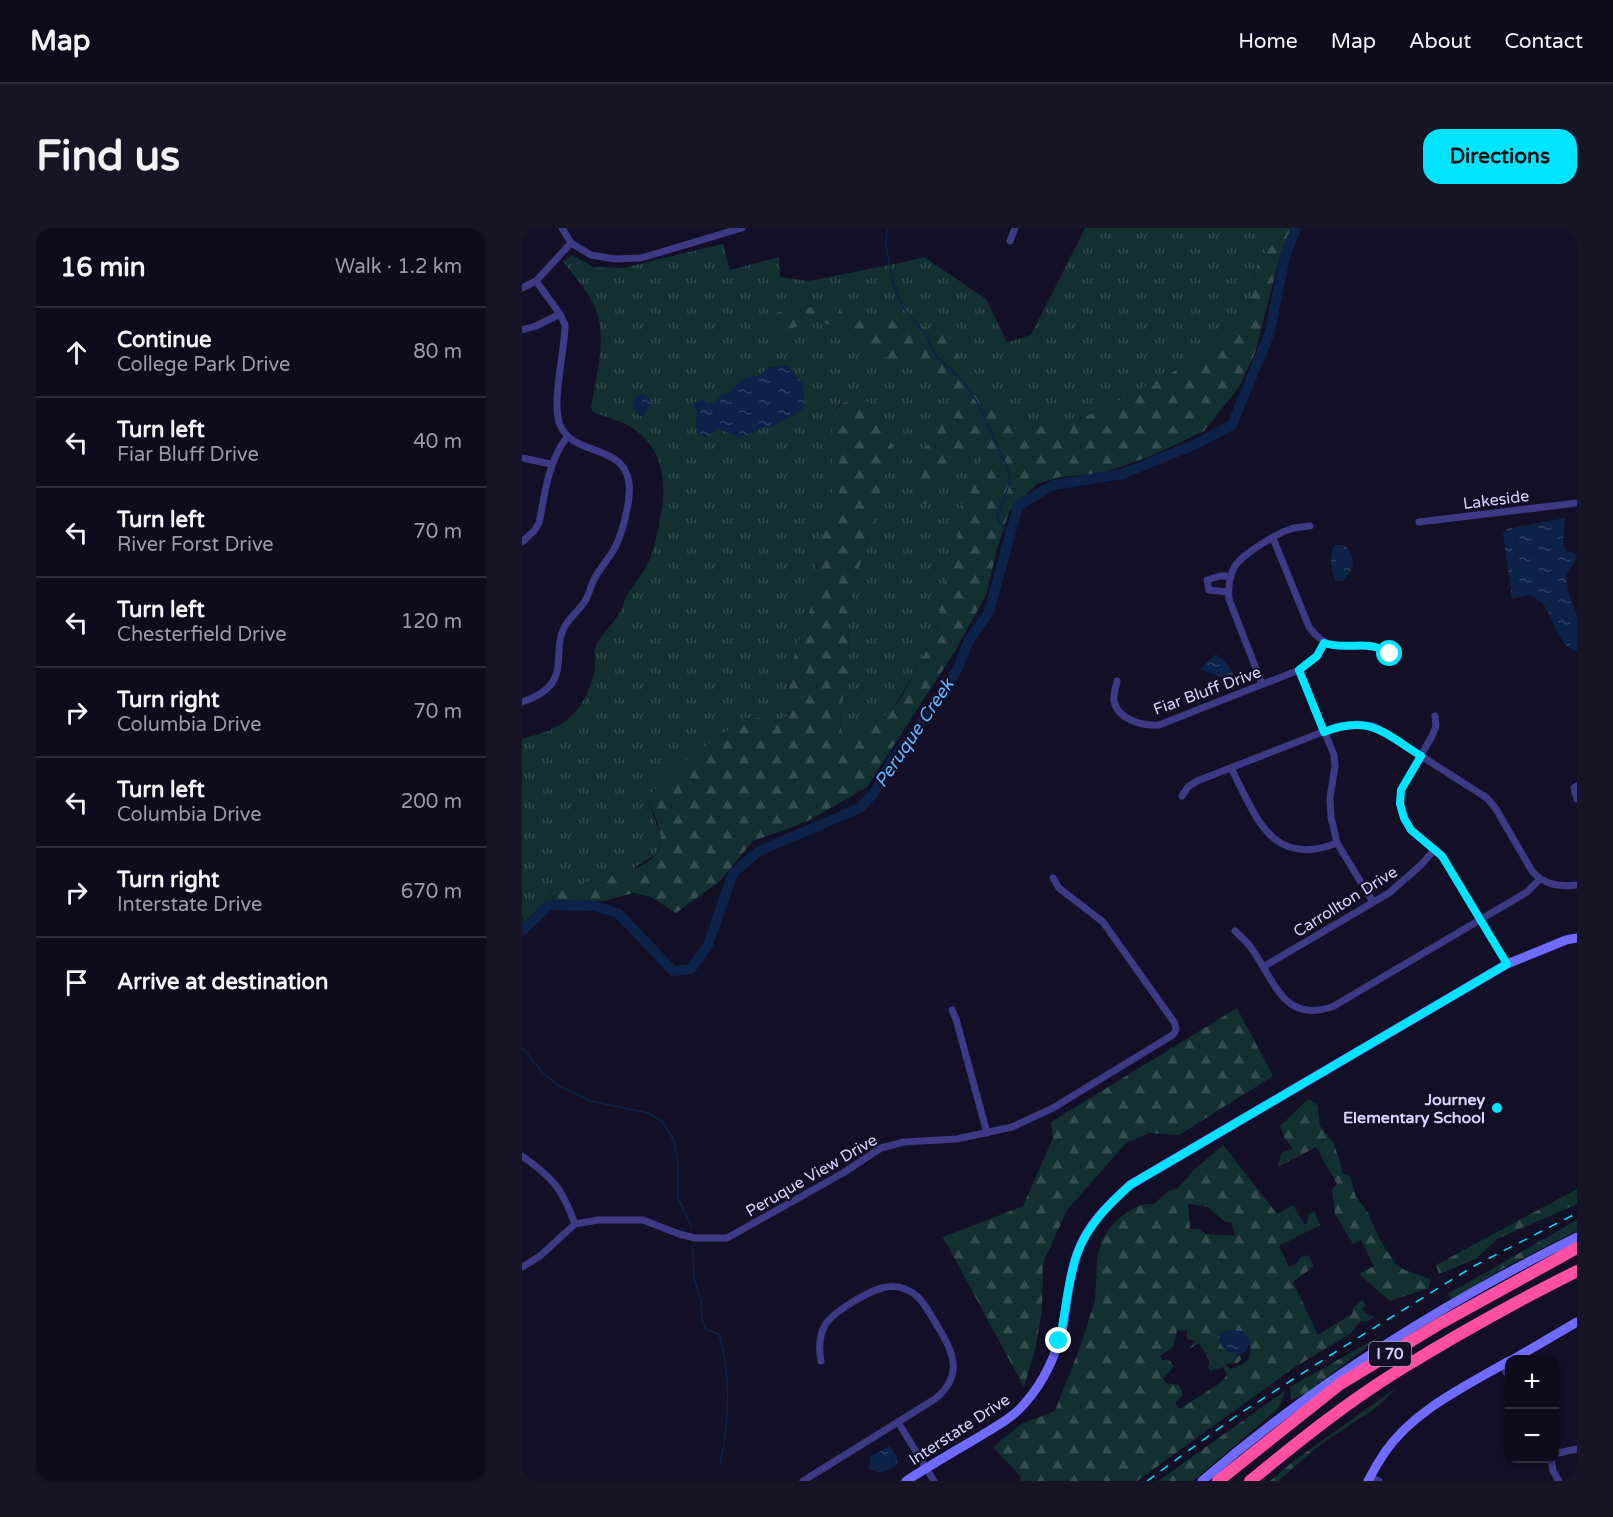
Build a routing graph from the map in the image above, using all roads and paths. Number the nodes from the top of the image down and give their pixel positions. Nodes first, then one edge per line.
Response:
1 (562, 228) edge
2 (742, 228) edge
3 (1014, 228) edge
4 (1010, 242) dead end
5 (571, 243) junction
6 (536, 281) junction
7 (522, 288) edge
8 (560, 314) junction
9 (522, 330) edge
10 (567, 437) junction
11 (522, 458) edge
12 (551, 464) junction
13 (1577, 503) edge
14 (1419, 522) dead end
15 (1310, 526) dead end
16 (1273, 538) junction
17 (522, 542) edge
18 (1231, 576) junction
19 (1228, 592) junction
20 (1324, 643) junction
21 (1390, 654) dead end
22 (1299, 670) junction
23 (1117, 681) dead end
24 (1262, 684) junction
25 (522, 702) edge
26 (1435, 716) dead end
27 (1324, 732) junction
28 (1421, 756) junction
29 (1231, 768) junction
30 (1577, 786) edge
31 (1182, 796) dead end
32 (1577, 799) edge
33 (1337, 843) junction
34 (1435, 849) junction
35 (1053, 878) dead end
36 (1539, 880) junction
37 (1577, 885) edge
38 (1373, 902) junction
39 (1480, 920) junction
40 (1235, 932) dead end
41 (1577, 938) edge
42 (1507, 964) junction
43 (1263, 967) junction
44 (952, 1010) dead end
45 (987, 1133) junction
46 (522, 1156) edge
47 (575, 1224) junction
48 (1577, 1237) edge
49 (1577, 1248) edge
50 (522, 1266) edge
51 (1577, 1271) edge
52 (1577, 1322) edge
53 (1520, 1355) edge
54 (821, 1362) dead end
55 (1505, 1364) edge
56 (898, 1422) junction
57 (1577, 1449) edge
58 (1559, 1453) edge
59 (1552, 1463) edge
60 (926, 1468) junction
61 (1372, 1480) edge
62 (803, 1481) edge
63 (906, 1481) edge
64 (934, 1481) edge
65 (1202, 1481) edge
66 (1218, 1481) edge
67 (1250, 1481) edge
68 (1559, 1481) edge

1 - 5 street
2 - 5 street
3 - 4 street
5 - 6 street
6 - 7 street
6 - 8 street
8 - 9 street
8 - 10 street
10 - 12 street
10 - 25 street
11 - 12 street
12 - 17 street
13 - 14 street, Lakeside
15 - 16 street
16 - 18 street
16 - 20 street
18 - 19 street
18 - 19 street
19 - 24 street
20 - 21 street
20 - 22 street, Fiar Bluff Drive
22 - 24 street, Fiar Bluff Drive
22 - 27 street
23 - 24 street, Fiar Bluff Drive
26 - 28 street
27 - 28 street
27 - 29 street
27 - 33 street
28 - 34 street
28 - 36 street
29 - 31 street
29 - 33 street
30 - 32 street
33 - 38 street
34 - 38 street, Carrollton Drive
34 - 39 street
35 - 45 street, Peruque View Drive
36 - 37 street
36 - 39 street
38 - 43 street, Carrollton Drive
39 - 42 street
39 - 43 street
40 - 43 street
41 - 42 main road, Interstate Drive
42 - 60 main road, Interstate Drive
44 - 45 street
45 - 47 street, Peruque View Drive
46 - 47 street
47 - 50 street
48 - 65 main road
49 - 66 highway, I 70
51 - 67 highway, I 70
52 - 53 main road
54 - 56 street
55 - 61 main road
56 - 60 street
56 - 62 street
57 - 58 street
59 - 68 street
60 - 63 main road, Interstate Drive
60 - 64 street

